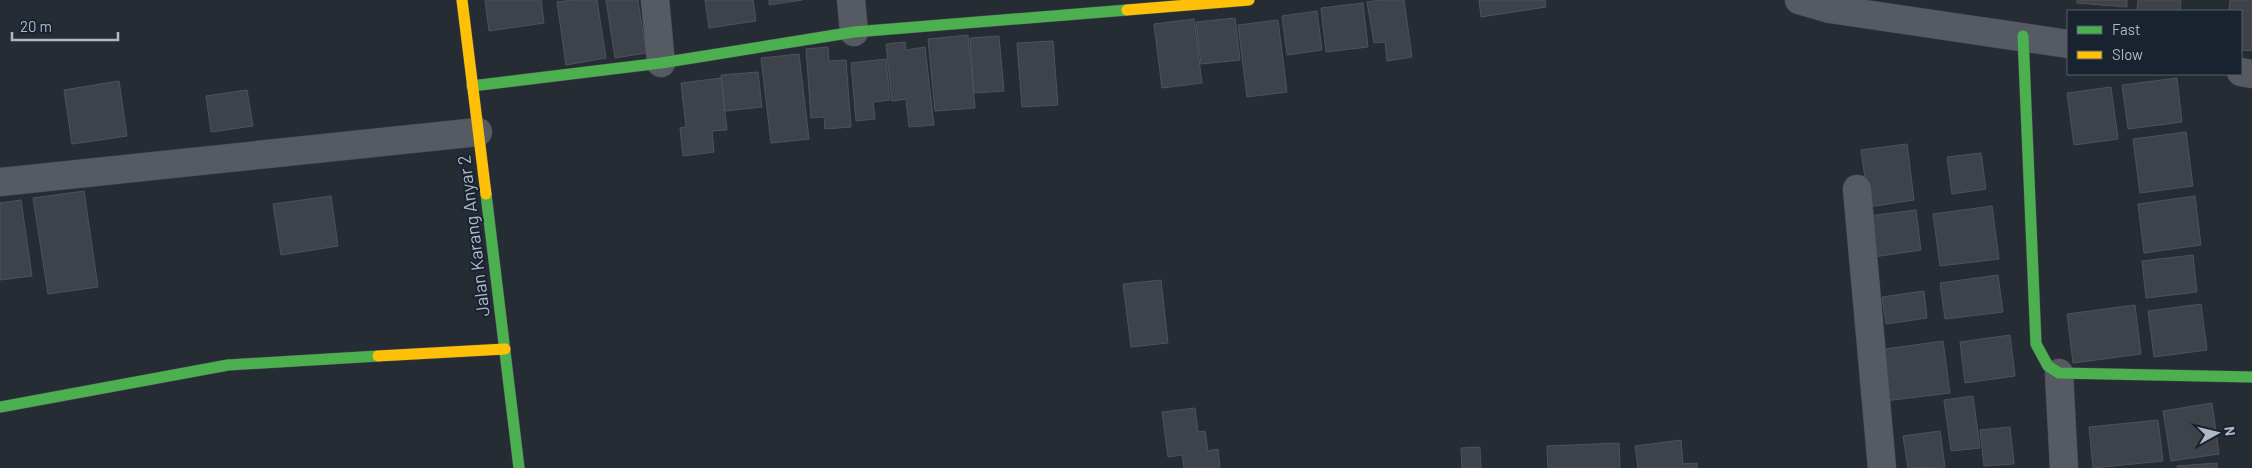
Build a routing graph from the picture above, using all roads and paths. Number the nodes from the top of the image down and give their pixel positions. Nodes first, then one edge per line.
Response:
1 (462, 0) edge
2 (655, 0) edge
3 (851, 0) edge
4 (1249, 0) edge
5 (1799, 0) edge
6 (1122, 5) edge
7 (854, 32) junction
8 (2023, 36) junction
9 (2067, 44) edge
10 (661, 63) junction
11 (472, 86) junction
12 (478, 132) junction
13 (0, 182) edge
14 (1857, 189) dead end
15 (505, 349) junction
16 (2059, 373) junction
17 (2252, 377) edge
18 (0, 408) edge
19 (519, 468) edge
20 (1882, 468) edge
21 (2064, 468) edge

1 - 11 street, Jalan Karang Anyar 2
2 - 10 street
3 - 7 street
4 - 6 street
5 - 8 street
6 - 7 street
7 - 10 street
8 - 9 street
8 - 16 street
10 - 11 street
11 - 12 street, Jalan Karang Anyar 2
12 - 13 street
12 - 15 street, Jalan Karang Anyar 2
14 - 20 street
15 - 18 street
15 - 19 street, Jalan Karang Anyar 2
16 - 17 street
16 - 21 street

